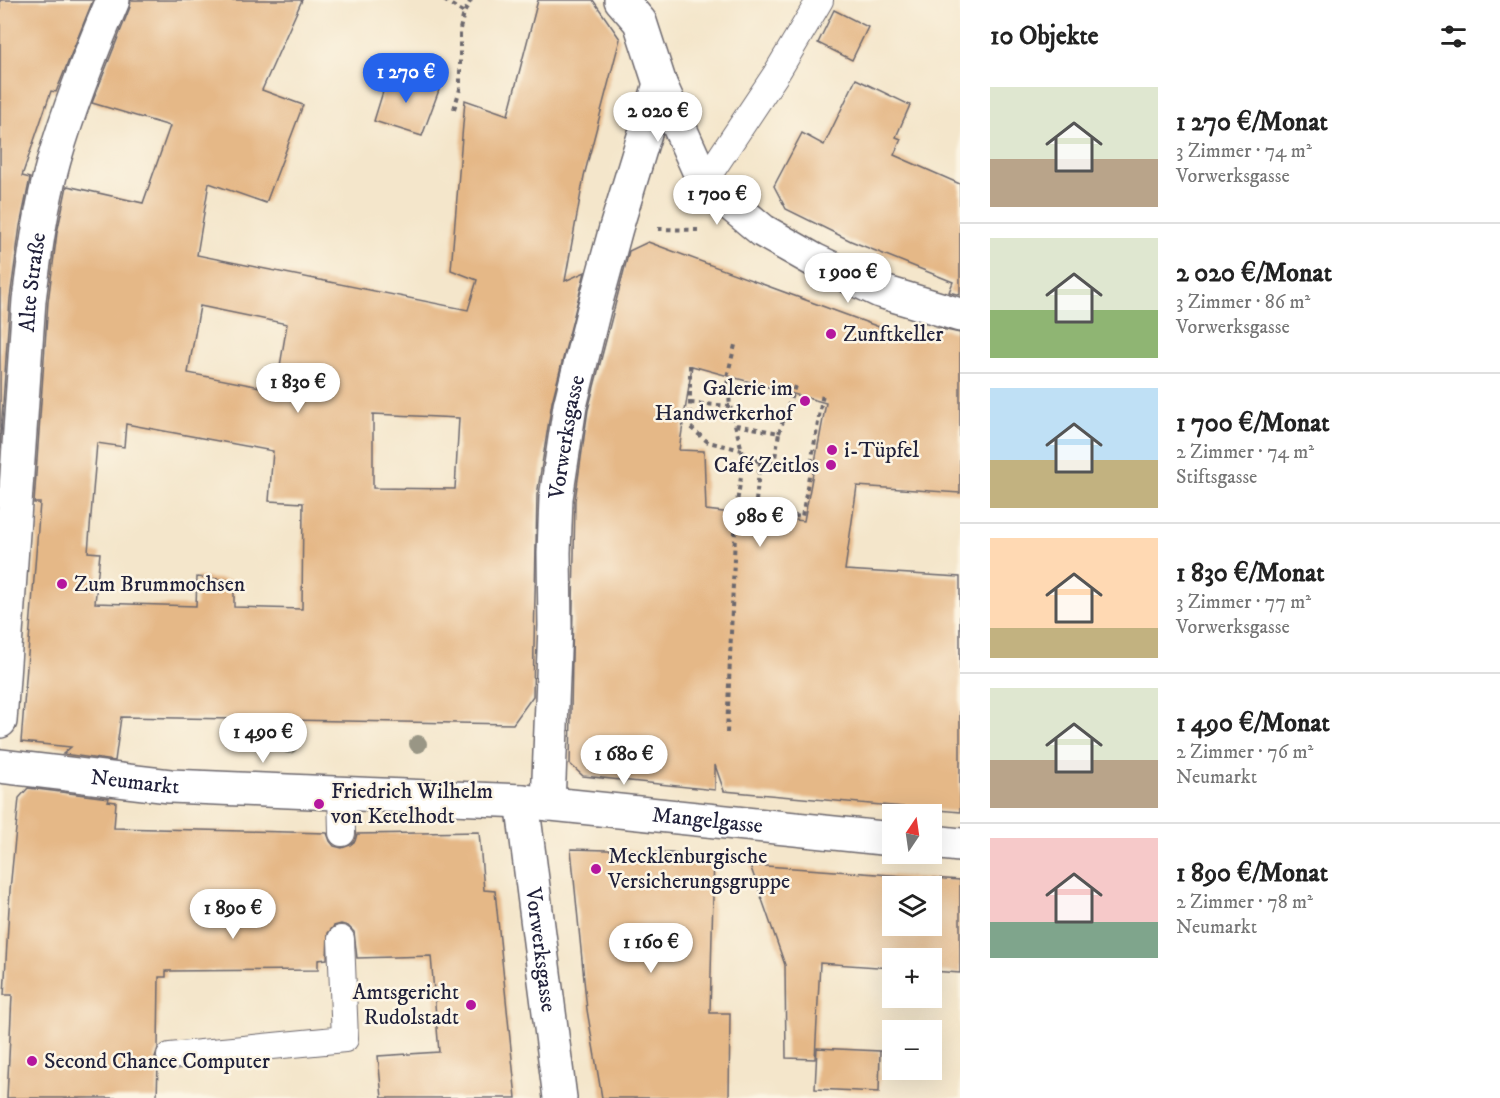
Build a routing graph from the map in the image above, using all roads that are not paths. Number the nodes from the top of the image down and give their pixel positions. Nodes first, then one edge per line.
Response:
1 (113, 0) edge
2 (621, 0) edge
3 (817, 2) edge
4 (660, 84) junction
5 (704, 182) junction
6 (960, 315) edge
7 (9, 466) edge
8 (0, 721) edge
9 (0, 766) edge
10 (341, 793) junction
11 (535, 803) junction
12 (342, 833) dead end
13 (882, 838) edge
14 (942, 843) edge
15 (960, 845) edge
16 (341, 939) dead end
17 (170, 1056) dead end
18 (560, 1098) edge

1 - 7 street, Alte Straße
2 - 4 street
3 - 5 lane
4 - 5 street
4 - 11 street, Vorwerksgasse
5 - 6 street
7 - 8 street, Alte Straße
9 - 10 street, Neumarkt
10 - 11 street, Neumarkt
10 - 12 lane
11 - 13 street, Mangelgasse
11 - 18 street, Vorwerksgasse
14 - 15 street
16 - 17 lane

